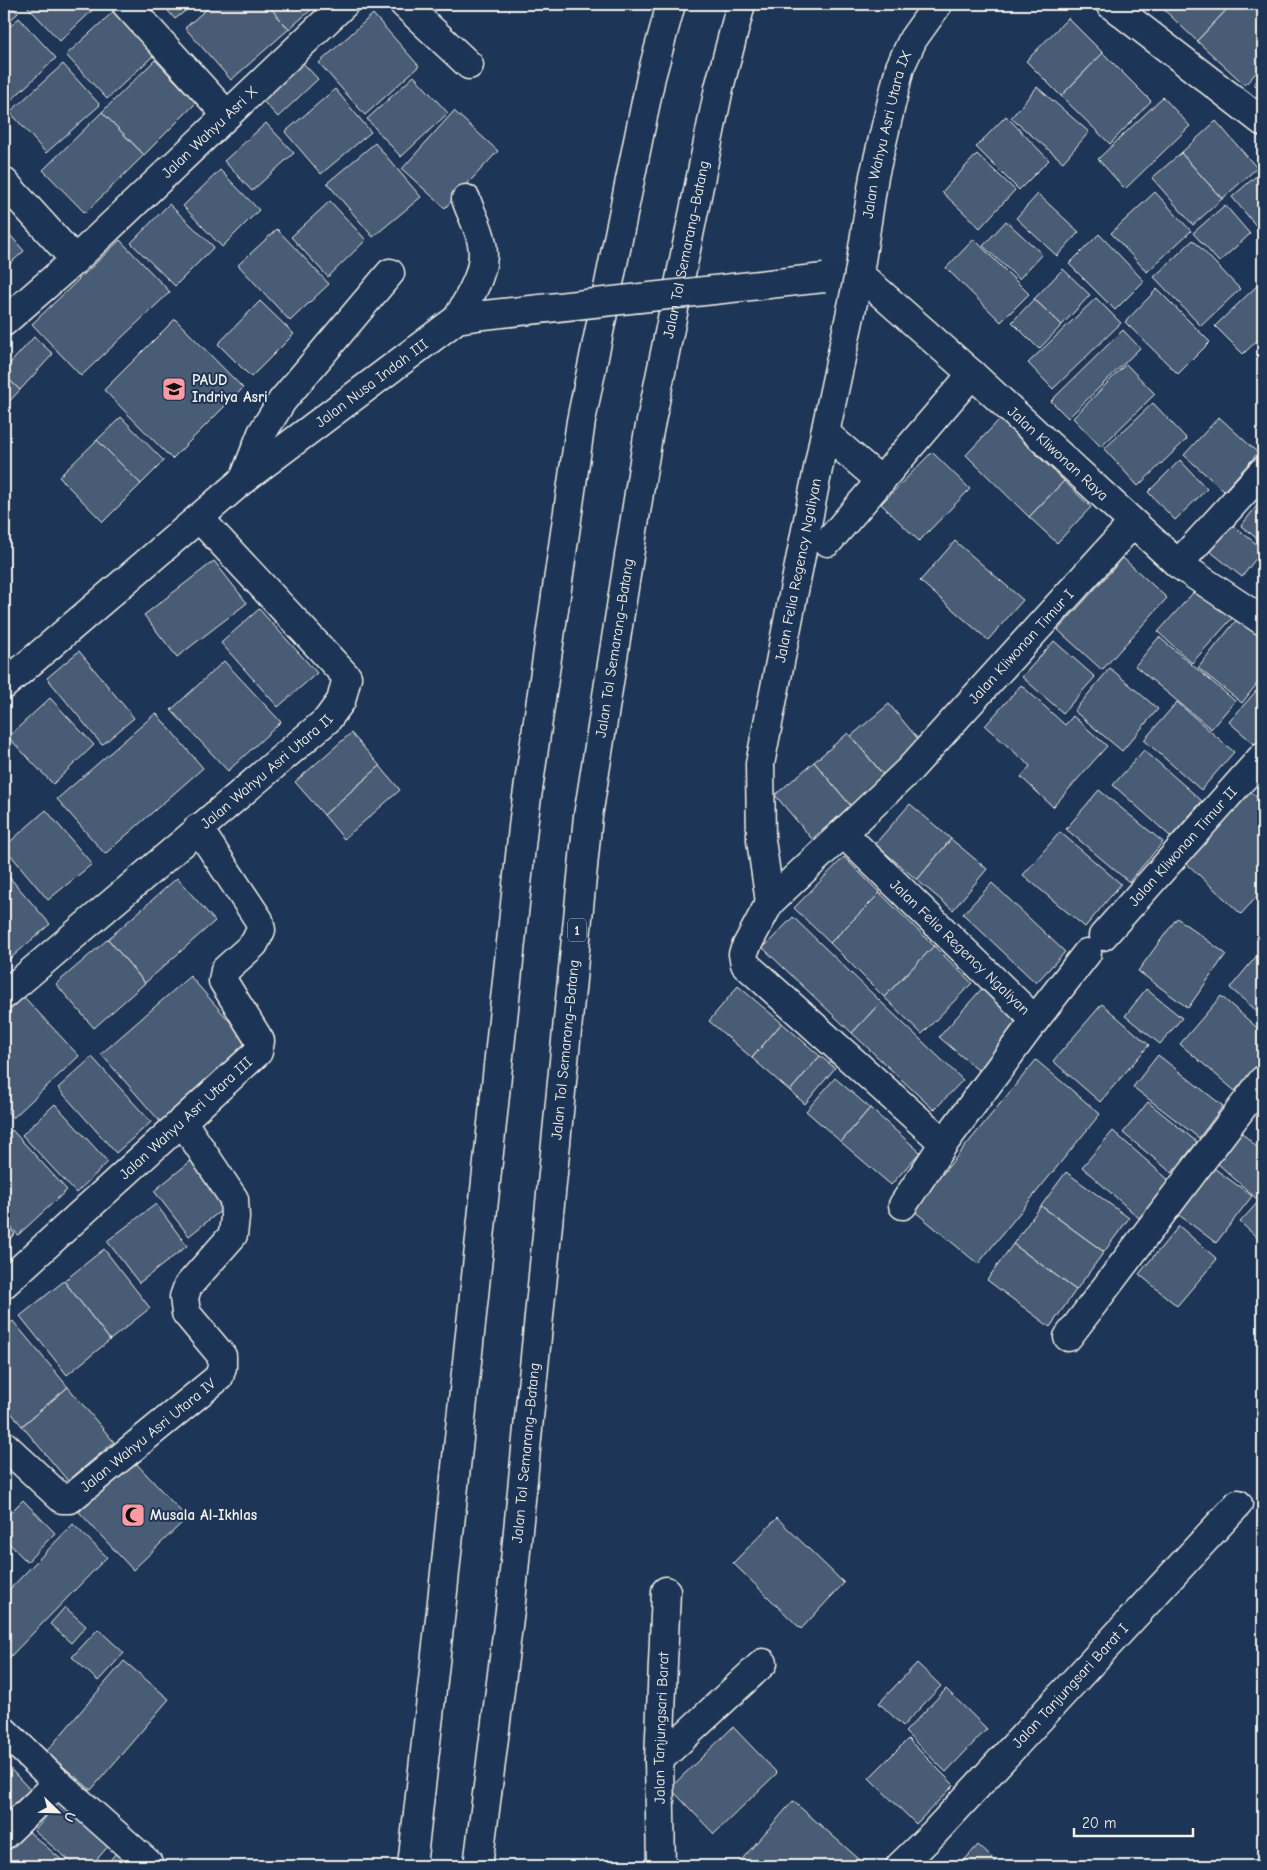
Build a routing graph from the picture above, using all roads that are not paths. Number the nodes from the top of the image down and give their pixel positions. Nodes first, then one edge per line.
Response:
1 (126, 4) edge
2 (344, 4) edge
3 (404, 4) edge
4 (671, 4) edge
5 (741, 4) edge
6 (938, 4) edge
7 (1110, 4) edge
8 (469, 65) dead end
9 (227, 115) junction
10 (1263, 122) edge
11 (4, 182) edge
12 (466, 198) dead end
13 (75, 260) junction
14 (390, 273) dead end
15 (859, 274) junction
16 (457, 319) junction
17 (4, 322) edge
18 (972, 374) junction
19 (826, 433) junction
20 (1263, 471) edge
21 (244, 479) junction
22 (881, 481) junction
23 (199, 518) junction
24 (1133, 523) junction
25 (828, 542) dead end
26 (1178, 564) junction
27 (1263, 621) edge
28 (4, 685) edge
29 (1263, 756) edge
30 (198, 828) junction
31 (843, 832) junction
32 (770, 902) junction
33 (4, 995) edge
34 (1036, 1020) junction
35 (1263, 1080) edge
36 (182, 1121) junction
37 (944, 1143) junction
38 (903, 1205) dead end
39 (4, 1284) edge
40 (1068, 1337) dead end
41 (4, 1444) edge
42 (1238, 1504) dead end
43 (666, 1591) dead end
44 (763, 1663) dead end
45 (4, 1731) edge
46 (659, 1760) junction
47 (58, 1783) junction
48 (4, 1835) edge
49 (150, 1866) edge
50 (412, 1866) edge
51 (478, 1866) edge
52 (661, 1866) edge
53 (900, 1866) edge

1 - 9 main road
2 - 9 main road, Jalan Wahyu Asri X
3 - 8 main road
4 - 50 main road
5 - 51 main road, Jalan Tol Semarang–Batang / 1
6 - 15 main road, Jalan Wahyu Asri Utara IX
7 - 10 main road
9 - 13 main road, Jalan Wahyu Asri X
11 - 13 main road
12 - 16 main road
13 - 17 main road, Jalan Wahyu Asri X
14 - 21 main road
15 - 16 main road, Jalan Nusa Indah III, bridge
15 - 18 main road, Jalan Kliwonan Raya
15 - 19 main road, Jalan Felia Regency Ngaliyan
16 - 21 main road, Jalan Nusa Indah III
18 - 22 main road
18 - 24 main road, Jalan Kliwonan Raya
19 - 22 main road
19 - 32 main road, Jalan Felia Regency Ngaliyan
20 - 26 main road
21 - 23 main road, Jalan Nusa Indah III
22 - 25 main road
23 - 28 main road, Jalan Nusa Indah III
23 - 30 main road, Jalan Wahyu Asri Utara II
24 - 26 main road, Jalan Kliwonan Raya
24 - 31 main road, Jalan Kliwonan Timur I
26 - 27 main road, Jalan Kliwonan Raya
29 - 34 main road, Jalan Kliwonan Timur II
30 - 33 main road, Jalan Wahyu Asri Utara II
30 - 36 main road, Jalan Wahyu Asri Utara III
31 - 32 main road
31 - 34 main road, Jalan Felia Regency Ngaliyan
32 - 37 main road
34 - 37 main road, Jalan Felia Regency Ngaliyan
35 - 40 main road
36 - 39 main road, Jalan Wahyu Asri Utara III
36 - 41 main road, Jalan Wahyu Asri Utara IV
37 - 38 main road, Jalan Felia Regency Ngaliyan
42 - 53 main road, Jalan Tanjungsari Barat I
43 - 46 main road, Jalan Tanjungsari Barat
44 - 46 main road
45 - 47 main road
46 - 52 main road, Jalan Tanjungsari Barat
47 - 48 main road
47 - 49 main road

